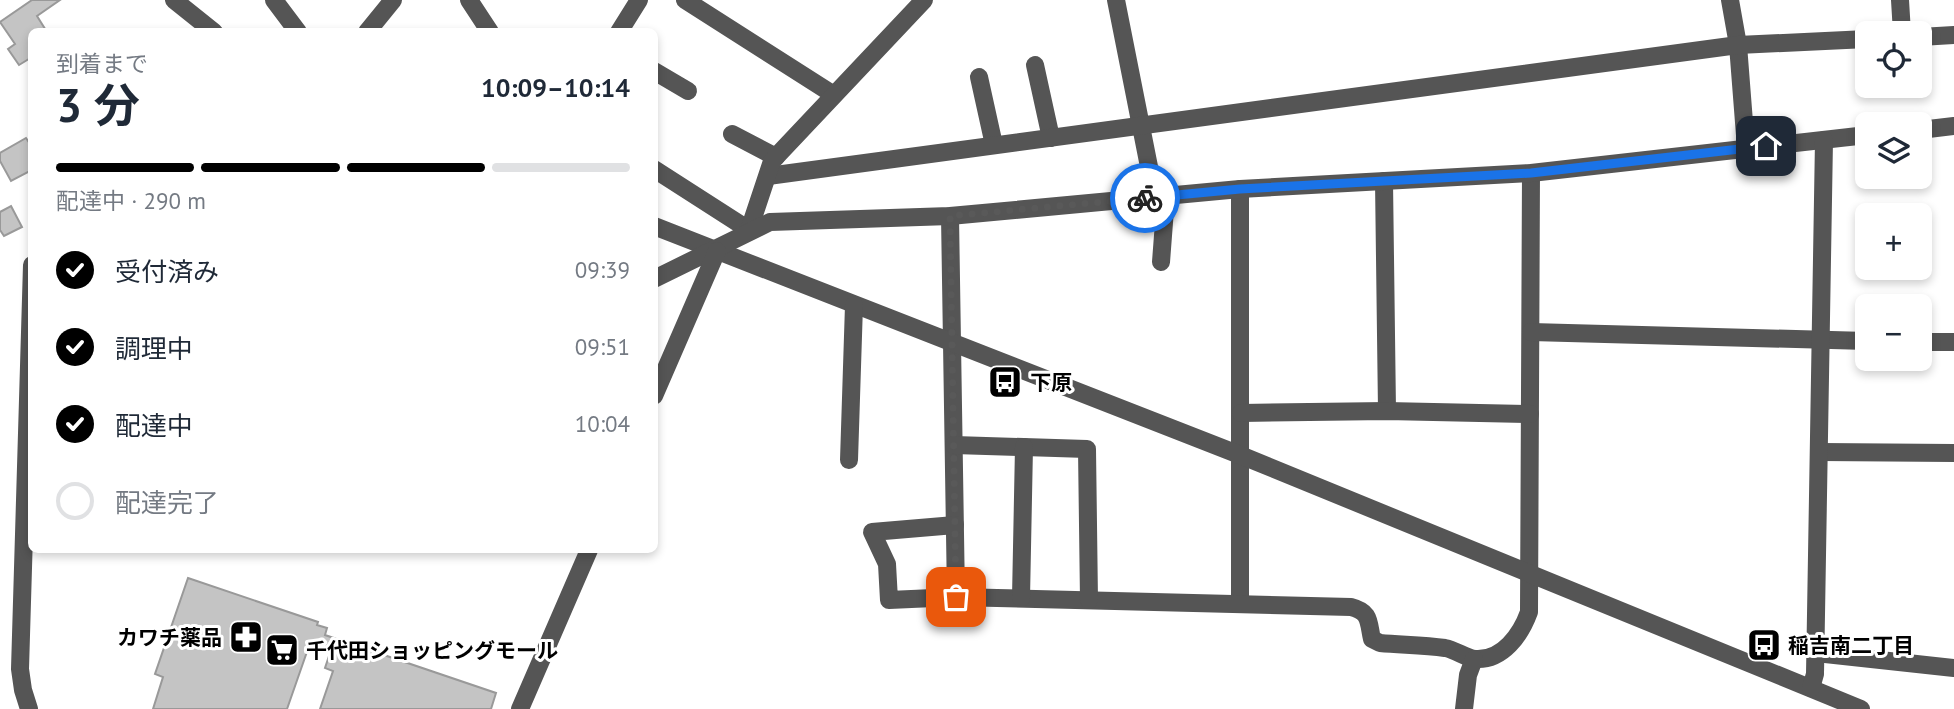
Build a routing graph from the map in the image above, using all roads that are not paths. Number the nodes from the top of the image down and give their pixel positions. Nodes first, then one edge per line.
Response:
1 (174, 0) edge
2 (274, 0) edge
3 (393, 0) edge
4 (469, 0) edge
5 (639, 0) edge
6 (685, 0) edge
7 (923, 0) edge
8 (1116, 0) edge
9 (1730, 0) edge
10 (1900, 0) edge
11 (1901, 21) edge
12 (207, 28) edge
13 (295, 28) edge
14 (370, 28) edge
15 (487, 28) edge
16 (622, 28) edge
17 (1954, 35) edge
18 (1932, 36) edge
19 (1855, 39) edge
20 (1738, 44) junction
21 (1035, 65) dead end
22 (658, 73) edge
23 (979, 76) dead end
24 (688, 91) dead end
25 (834, 95) junction
26 (1140, 125) junction
27 (1954, 126) edge
28 (1932, 129) edge
29 (732, 134) dead end
30 (1855, 136) edge
31 (1051, 138) junction
32 (1824, 140) junction
33 (994, 145) junction
34 (1746, 148) junction
35 (776, 157) junction
36 (658, 172) edge
37 (1531, 173) junction
38 (768, 176) junction
39 (1384, 181) junction
40 (1240, 189) junction
41 (1160, 197) junction
42 (950, 216) junction
43 (658, 228) edge
44 (749, 230) junction
45 (717, 251) junction
46 (1160, 262) dead end
47 (658, 277) edge
48 (854, 304) junction
49 (1531, 332) junction
50 (1821, 341) junction
51 (1855, 341) edge
52 (952, 342) junction
53 (1932, 342) edge
54 (1954, 342) edge
55 (658, 387) edge
56 (28, 400) edge
57 (1387, 411) junction
58 (1241, 413) junction
59 (1530, 414) junction
60 (954, 445) junction
61 (1024, 447) junction
62 (1820, 452) junction
63 (1954, 453) edge
64 (1240, 455) junction
65 (849, 460) dead end
66 (955, 525) junction
67 (588, 553) edge
68 (1530, 572) junction
69 (956, 597) junction
70 (1021, 598) junction
71 (1089, 600) junction
72 (1240, 604) junction
73 (1816, 653) junction
74 (1474, 659) junction
75 (1954, 668) edge
76 (1821, 697) edge
77 (29, 709) edge
78 (520, 709) edge
79 (1464, 709) edge
80 (1861, 709) edge

1 - 12 street
2 - 13 street
3 - 14 street
4 - 15 street
5 - 16 street
6 - 25 street
7 - 25 street
8 - 26 street
9 - 20 street
10 - 11 street
17 - 18 street
19 - 20 street
20 - 26 street
20 - 34 street
21 - 31 street
22 - 24 street
23 - 33 street
25 - 35 street
26 - 31 street
26 - 41 street
27 - 28 street
29 - 35 street
30 - 32 street
31 - 33 street
32 - 34 street
32 - 50 street
33 - 38 street
34 - 37 street
35 - 38 street
36 - 44 street
37 - 39 street
37 - 49 street
38 - 44 street
39 - 40 street
39 - 57 street
40 - 41 street
40 - 58 street
41 - 42 street
41 - 46 street
42 - 44 street
42 - 52 street
43 - 45 street
44 - 45 street
45 - 47 street
45 - 48 street
45 - 55 street
48 - 52 street
48 - 65 street
49 - 50 street
49 - 59 street
50 - 51 street
50 - 62 street
52 - 60 street
52 - 64 street
53 - 54 street
56 - 77 street
57 - 58 street
57 - 59 street
58 - 64 street
59 - 68 street
60 - 61 street
60 - 66 street
61 - 70 street
61 - 71 street
62 - 63 street
62 - 73 street
64 - 68 street
64 - 72 street
66 - 69 street
66 - 69 street
67 - 78 street
68 - 74 street
68 - 76 street
69 - 70 street
70 - 71 street
71 - 72 street
72 - 74 street
73 - 75 street
73 - 76 street
74 - 79 street
76 - 80 street

